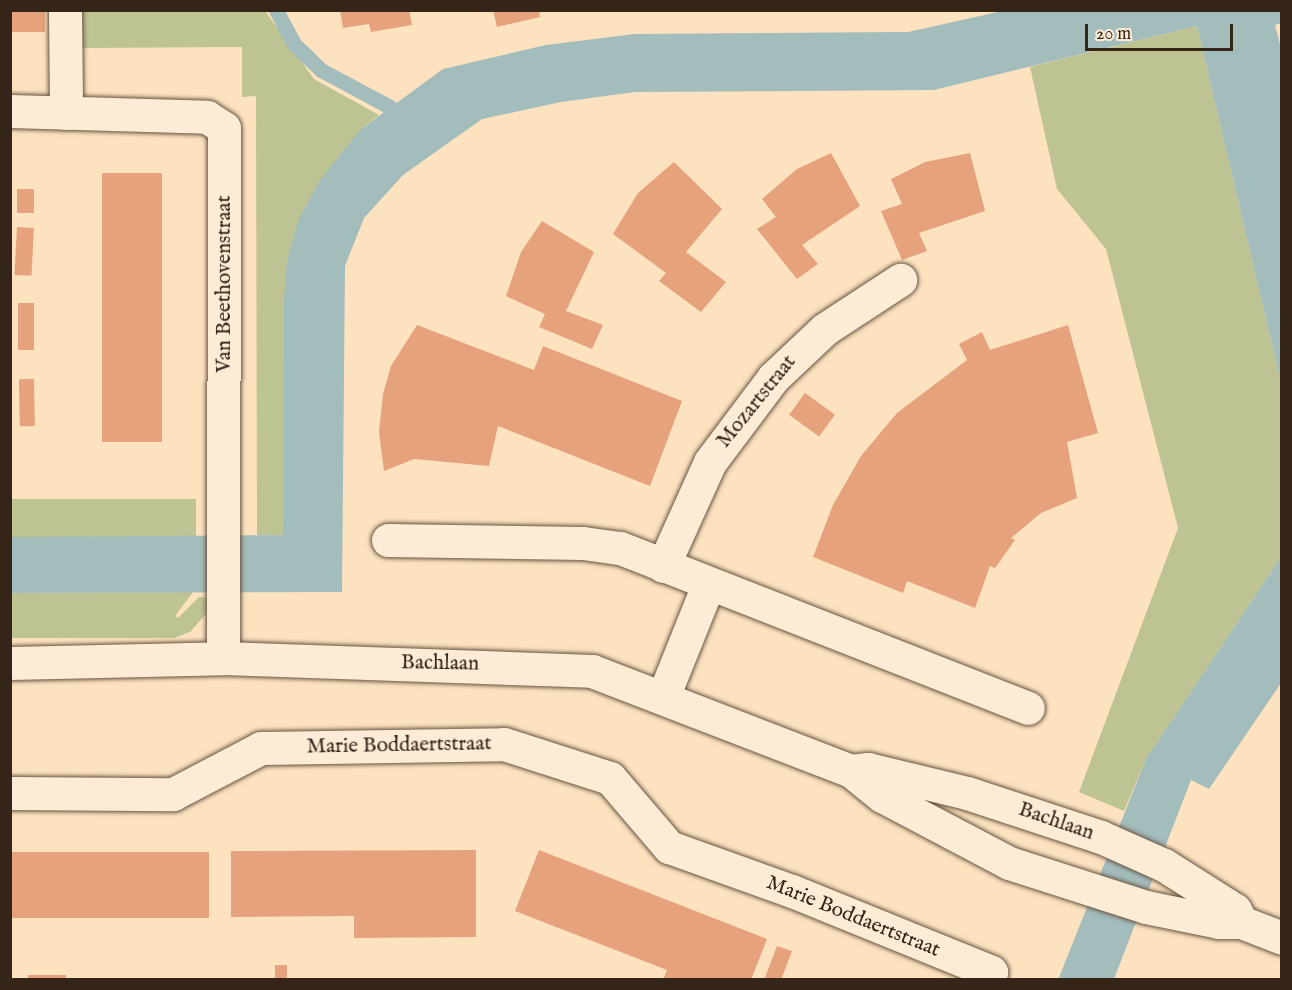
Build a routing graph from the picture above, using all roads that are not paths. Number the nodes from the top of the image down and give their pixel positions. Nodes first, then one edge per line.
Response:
1 (65, 10) edge
2 (10, 111) edge
3 (66, 113) junction
4 (900, 280) dead end
5 (388, 540) dead end
6 (663, 566) junction
7 (708, 585) junction
8 (222, 658) junction
9 (10, 663) edge
10 (663, 696) junction
11 (1028, 708) dead end
12 (851, 771) junction
13 (10, 793) edge
14 (1241, 922) junction
15 (1281, 938) edge
16 (989, 976) edge

1 - 3 street
2 - 3 street, Van Beethovenstraat
3 - 8 street, Van Beethovenstraat
4 - 6 street, Mozartstraat
5 - 6 street
6 - 7 street
7 - 10 street
7 - 11 street
8 - 9 street, Bachlaan
8 - 10 street, Bachlaan
10 - 12 street, Bachlaan
12 - 14 street, Bachlaan
12 - 14 street, Bachlaan
13 - 16 street, Marie Boddaertstraat
14 - 15 street, Bachlaan

